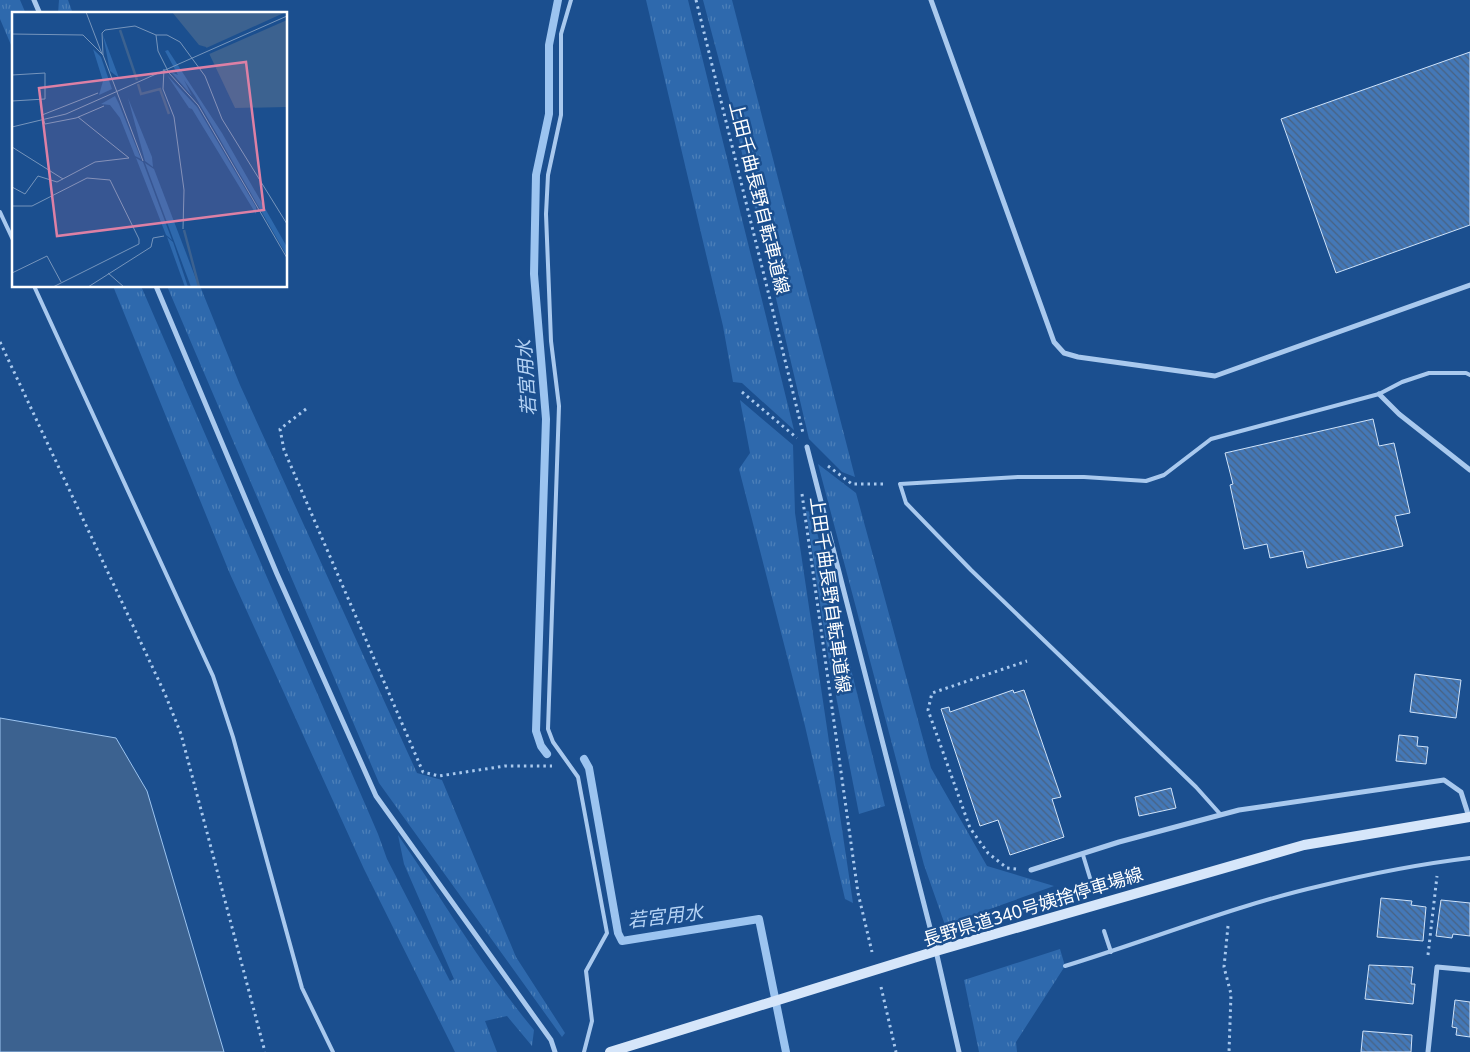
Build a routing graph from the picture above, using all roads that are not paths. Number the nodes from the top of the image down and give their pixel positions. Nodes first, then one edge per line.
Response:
1 (34, 0) edge
2 (571, 0) edge
3 (931, 0) edge
4 (39, 12) edge
5 (0, 212) edge
6 (12, 238) edge
7 (1470, 285) edge
8 (35, 288) edge
9 (157, 288) edge
10 (1470, 375) edge
11 (1378, 394) junction
12 (807, 447) road end
13 (1470, 470) edge
14 (1221, 814) junction
15 (1470, 820) edge
16 (1083, 855) junction
17 (1470, 858) edge
18 (1032, 870) road end
19 (1090, 878) dead end
20 (1104, 931) dead end
21 (936, 951) junction
22 (1111, 952) junction
23 (1065, 966) dead end
24 (1470, 970) edge
25 (333, 1052) edge
26 (555, 1052) edge
27 (584, 1052) edge
28 (610, 1052) edge
29 (959, 1052) edge
30 (1428, 1052) edge

1 - 4 street
2 - 27 lane
3 - 7 street
5 - 6 lane
8 - 25 lane
9 - 26 street
10 - 11 lane
11 - 13 street
11 - 14 lane
12 - 21 street
14 - 15 street
14 - 16 street
15 - 21 main road, 長野県道340号姨捨停車場線
16 - 18 street
16 - 19 lane
17 - 22 lane
20 - 22 lane
21 - 28 main road, 長野県道340号姨捨停車場線
21 - 29 street
22 - 23 lane
24 - 30 street

